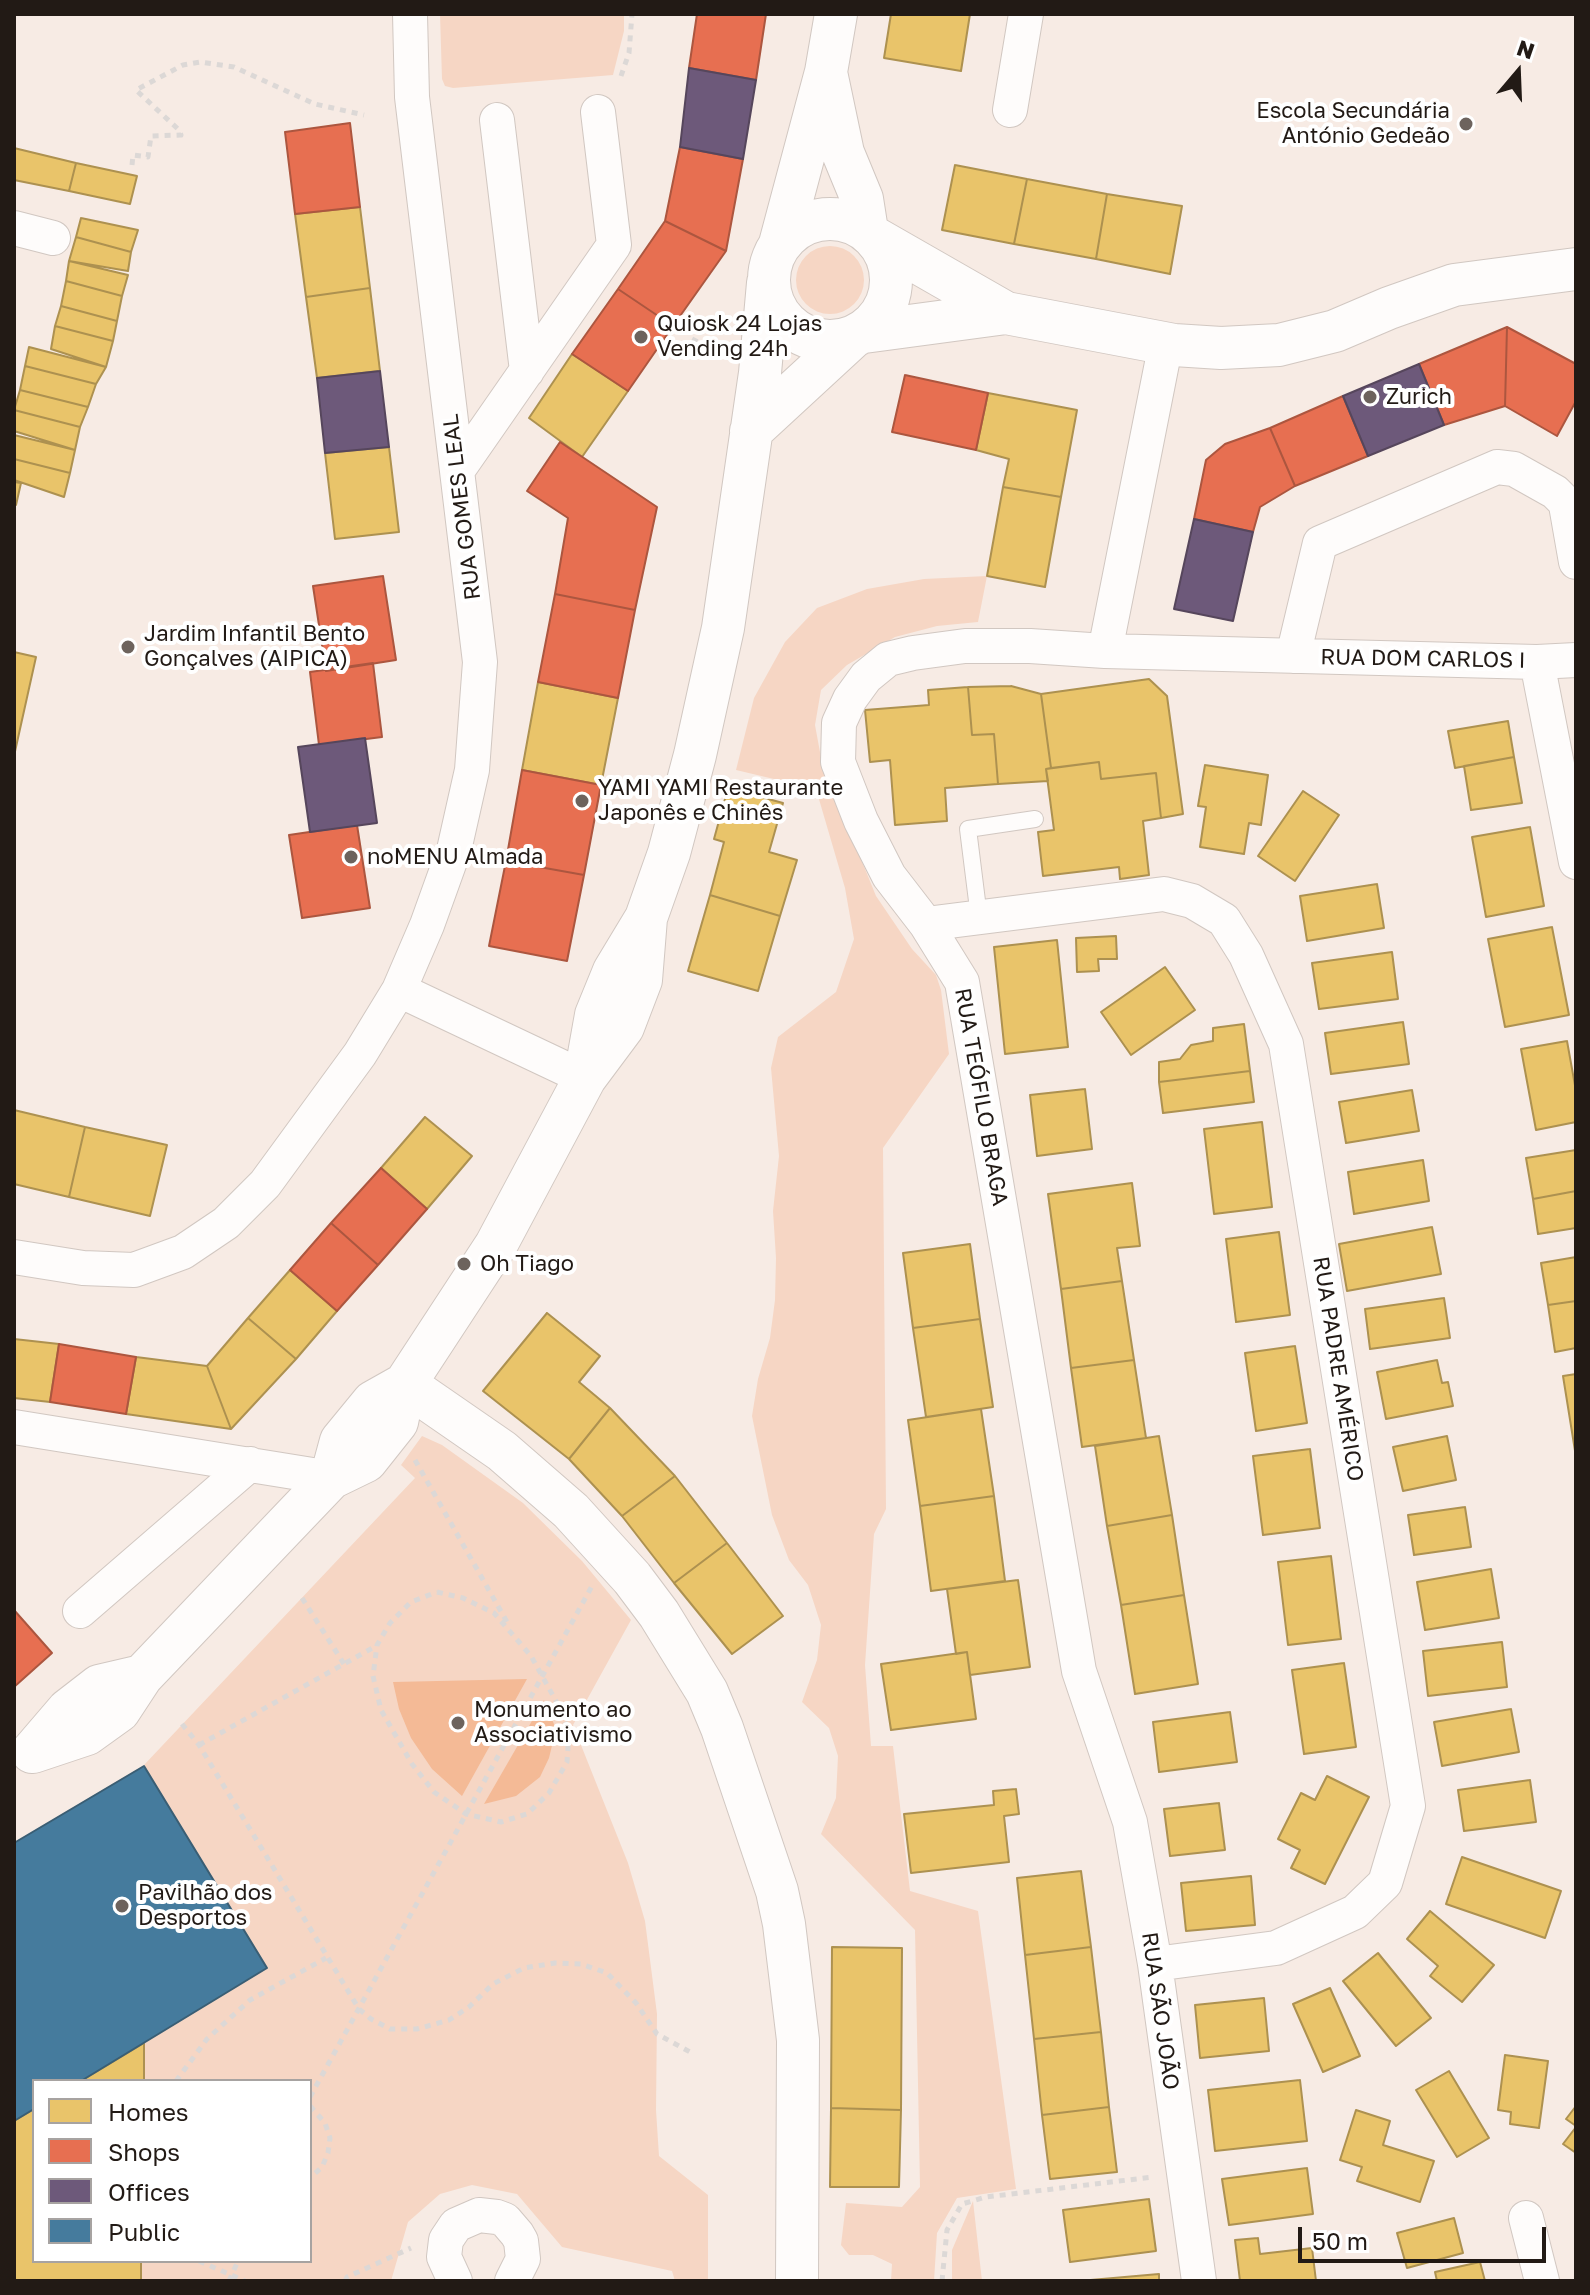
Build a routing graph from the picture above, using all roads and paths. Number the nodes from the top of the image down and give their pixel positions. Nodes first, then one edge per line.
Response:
1 (410, 14) edge
2 (632, 14) edge
3 (836, 14) edge
4 (1026, 14) edge
5 (826, 72) junction
6 (621, 76) dead end
7 (1010, 110) dead end
8 (598, 112) dead end
9 (364, 115) dead end
10 (497, 120) dead end
11 (132, 165) dead end
12 (14, 228) edge
13 (871, 234) junction
14 (53, 238) dead end
15 (780, 244) junction
16 (1576, 269) edge
17 (768, 283) junction
18 (1006, 313) junction
19 (859, 334) junction
20 (1166, 343) junction
21 (527, 371) junction
22 (751, 431) junction
23 (457, 471) junction
24 (1576, 562) edge
25 (1105, 651) junction
26 (1293, 656) junction
27 (1576, 660) edge
28 (1537, 662) junction
29 (1035, 819) dead end
30 (1576, 862) edge
31 (979, 917) junction
32 (926, 924) junction
33 (399, 990) junction
34 (585, 1078) junction
35 (14, 1257) edge
36 (405, 1384) junction
37 (14, 1427) edge
38 (373, 1452) junction
39 (250, 1464) junction
40 (331, 1478) junction
41 (603, 1543) junction
42 (302, 1598) dead end
43 (80, 1611) dead end
44 (511, 1630) junction
45 (377, 1645) junction
46 (344, 1664) junction
47 (543, 1674) junction
48 (182, 1724) dead end
49 (199, 1745) junction
50 (1105, 1745) joint
51 (23, 1758) edge
52 (466, 1814) junction
53 (326, 1958) junction
54 (1155, 1964) junction
55 (359, 2009) junction
56 (690, 2052) dead end
57 (177, 2079) edge
58 (312, 2093) edge
59 (312, 2108) edge
60 (1184, 2174) junction
61 (312, 2176) edge
62 (1526, 2218) dead end
63 (413, 2247) dead end
64 (203, 2263) edge
65 (230, 2278) edge
66 (245, 2281) edge
67 (345, 2281) edge
68 (455, 2281) edge
69 (512, 2281) edge
70 (797, 2281) edge
71 (942, 2281) edge
72 (1199, 2281) edge
73 (1542, 2281) edge

1 - 23 street, RUA GOMES LEAL
2 - 6 path
3 - 5 street
4 - 7 street
5 - 13 street
5 - 15 street
8 - 21 street
9 - 11 path
10 - 21 street
12 - 14 street
13 - 15 street
13 - 18 street
13 - 19 street
15 - 17 street
16 - 20 street
17 - 19 street
17 - 22 street
18 - 19 street
18 - 20 street
19 - 22 street
20 - 25 street
21 - 23 street
22 - 34 street
23 - 33 street, RUA GOMES LEAL
24 - 26 street
25 - 26 street, RUA DOM CARLOS I
25 - 32 street, RUA TEÓFILO BRAGA
26 - 28 street, RUA DOM CARLOS I
27 - 28 street
28 - 30 street, RUA DOM CARLOS I
29 - 31 lane
31 - 32 street, RUA PADRE AMÉRICO
31 - 54 street, RUA PADRE AMÉRICO
32 - 50 street, RUA TEÓFILO BRAGA
33 - 34 street
33 - 35 street, RUA GOMES LEAL
34 - 36 street
36 - 38 street
36 - 40 street
36 - 41 street
37 - 39 street
38 - 40 street
38 - 44 path
39 - 40 street
39 - 43 street
40 - 51 street
41 - 47 path
41 - 70 street
42 - 46 path
44 - 45 path
44 - 47 path
45 - 46 path
45 - 52 path
46 - 49 path
47 - 52 path
47 - 52 path
48 - 49 path
49 - 53 path
50 - 54 street, RUA SÃO JOÃO
52 - 55 path
53 - 55 path
53 - 57 path
54 - 60 street, RUA SÃO JOÃO
55 - 56 path
55 - 58 path
59 - 61 path
60 - 71 path
60 - 72 street, RUA SÃO JOÃO
62 - 73 street
63 - 67 path
64 - 65 path
65 - 66 path
68 - 69 street

